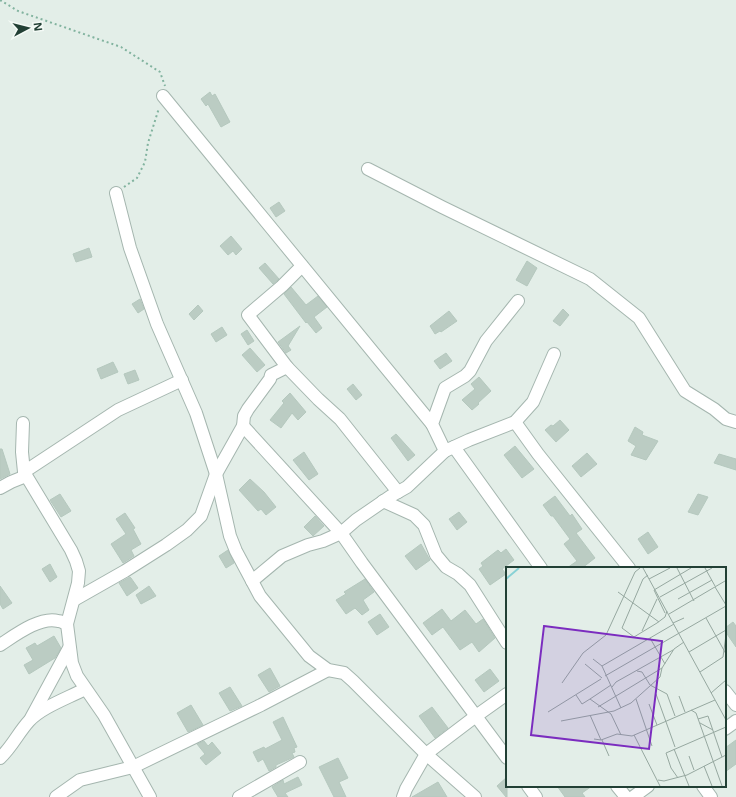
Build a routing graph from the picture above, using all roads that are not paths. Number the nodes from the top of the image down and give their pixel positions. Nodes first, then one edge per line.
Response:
1 (163, 96) road end
2 (368, 168) dead end
3 (116, 193) road end
4 (302, 266) junction
5 (518, 301) dead end
6 (554, 354) dead end
7 (287, 367) junction
8 (182, 380) junction
9 (515, 422) junction
10 (736, 422) edge
11 (23, 423) dead end
12 (432, 424) junction
13 (243, 426) junction
14 (450, 449) junction
15 (25, 474) junction
16 (216, 474) junction
17 (0, 488) edge
18 (398, 492) junction
19 (383, 501) junction
20 (341, 533) junction
21 (540, 567) edge
22 (628, 567) edge
23 (252, 581) junction
24 (74, 600) junction
25 (67, 624) junction
26 (506, 641) edge
27 (0, 645) edge
28 (69, 648) junction
29 (328, 670) junction
30 (85, 689) junction
31 (726, 692) edge
32 (506, 695) edge
33 (736, 705) edge
34 (476, 716) junction
35 (30, 721) junction
36 (736, 721) edge
37 (726, 728) edge
38 (426, 754) junction
39 (506, 757) edge
40 (0, 758) edge
41 (300, 762) dead end
42 (133, 767) junction
43 (529, 787) edge
44 (618, 787) edge
45 (647, 787) edge
46 (703, 787) edge
47 (56, 797) edge
48 (150, 797) edge
49 (239, 797) edge
50 (403, 797) edge
51 (475, 797) edge
52 (536, 797) edge
53 (626, 797) edge
54 (633, 797) edge
55 (711, 797) edge

1 - 4 street
2 - 10 street
3 - 8 street
4 - 7 street
4 - 12 street
5 - 12 street
6 - 9 street
7 - 13 street
7 - 18 street
8 - 15 street
8 - 16 street
9 - 14 street
9 - 22 street
11 - 15 street
12 - 14 street
13 - 16 street
13 - 20 street
14 - 18 street
14 - 21 street
15 - 17 street
15 - 24 street
16 - 23 street
16 - 24 street
18 - 19 street
19 - 20 street
19 - 26 street
20 - 23 street
20 - 34 street
23 - 29 street
24 - 25 street
25 - 27 street
25 - 28 street
28 - 30 street
28 - 35 street
29 - 38 street
29 - 42 street
30 - 35 street
30 - 42 street
31 - 33 street
32 - 34 street
34 - 38 street
34 - 39 street
35 - 40 street
36 - 37 street
38 - 50 street
38 - 51 street
41 - 49 street
42 - 47 street
42 - 48 street
43 - 52 street
44 - 53 street
45 - 54 street
46 - 55 street

